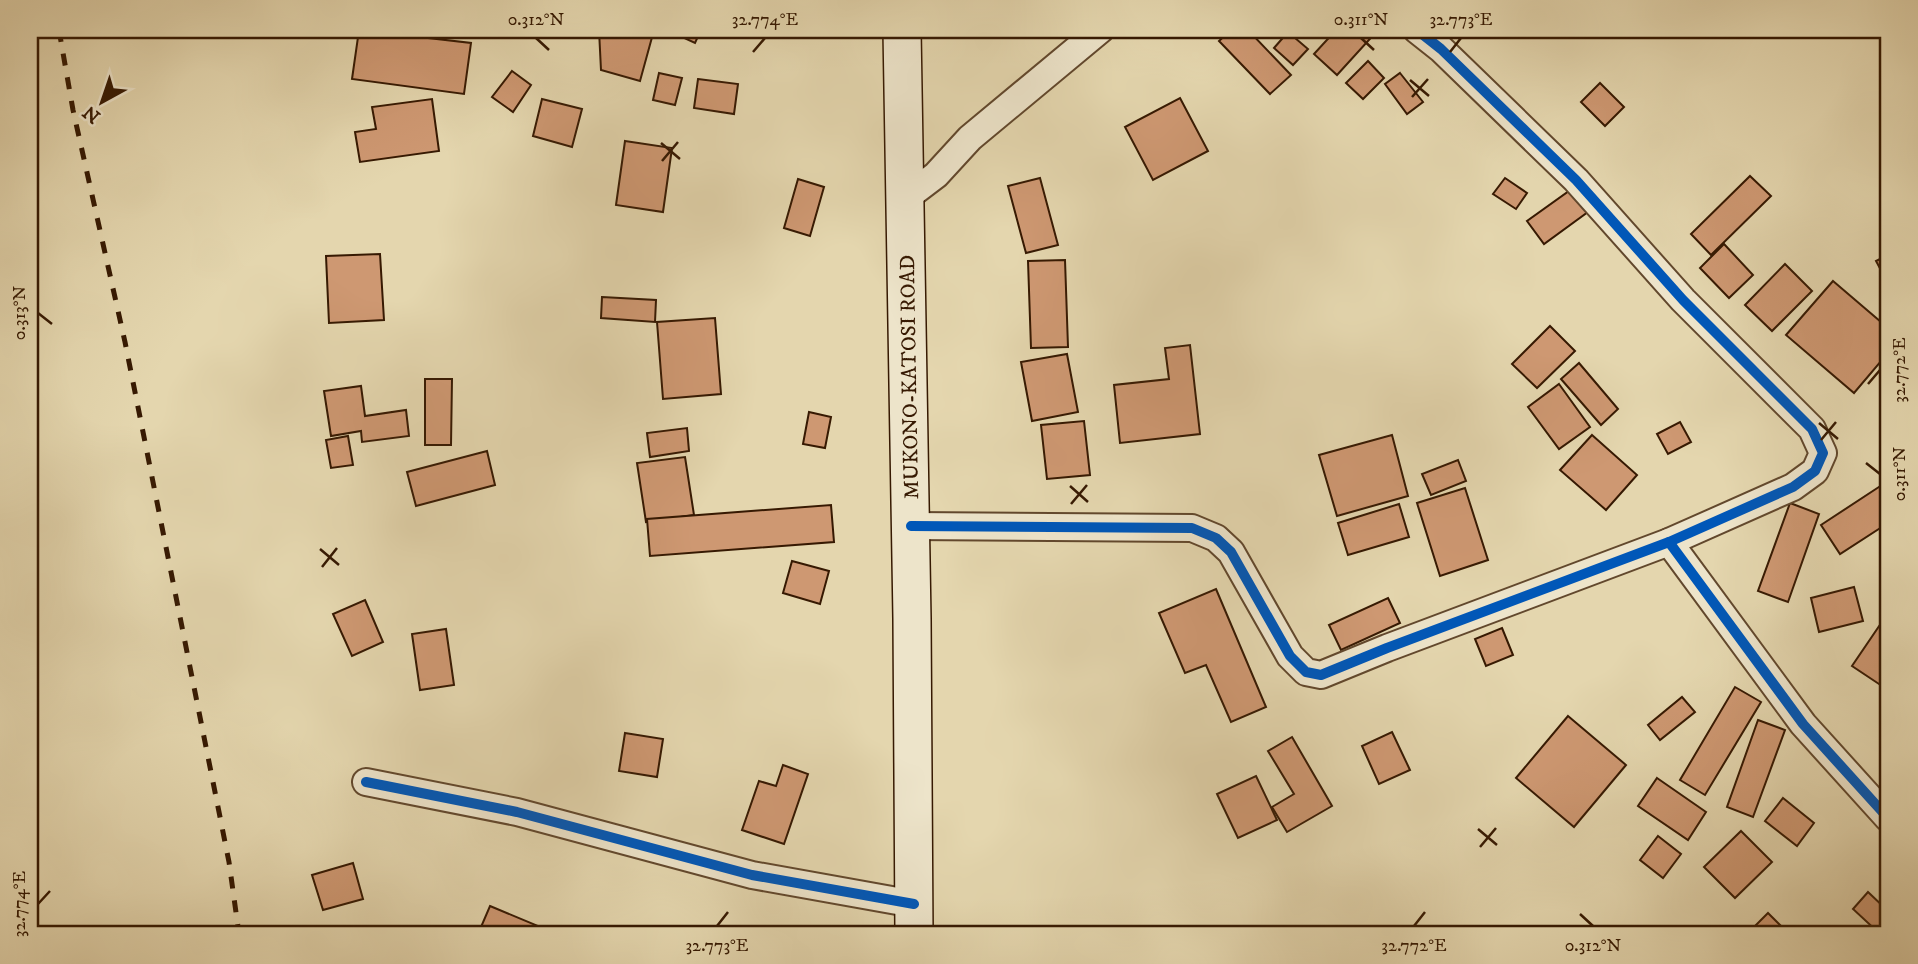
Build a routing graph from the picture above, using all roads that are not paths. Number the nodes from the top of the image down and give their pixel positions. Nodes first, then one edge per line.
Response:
1 (902, 30) edge
2 (1100, 30) edge
3 (1417, 30) edge
4 (907, 197) junction
5 (911, 526) junction
6 (1669, 541) junction
7 (366, 782) dead end
8 (1888, 818) edge
9 (914, 919) edge

1 - 4 main road, MUKONO-KATOSI ROAD
2 - 4 street
3 - 6 street
4 - 5 main road, MUKONO-KATOSI ROAD
5 - 6 street
5 - 9 main road, MUKONO-KATOSI ROAD
6 - 8 street
7 - 9 street

